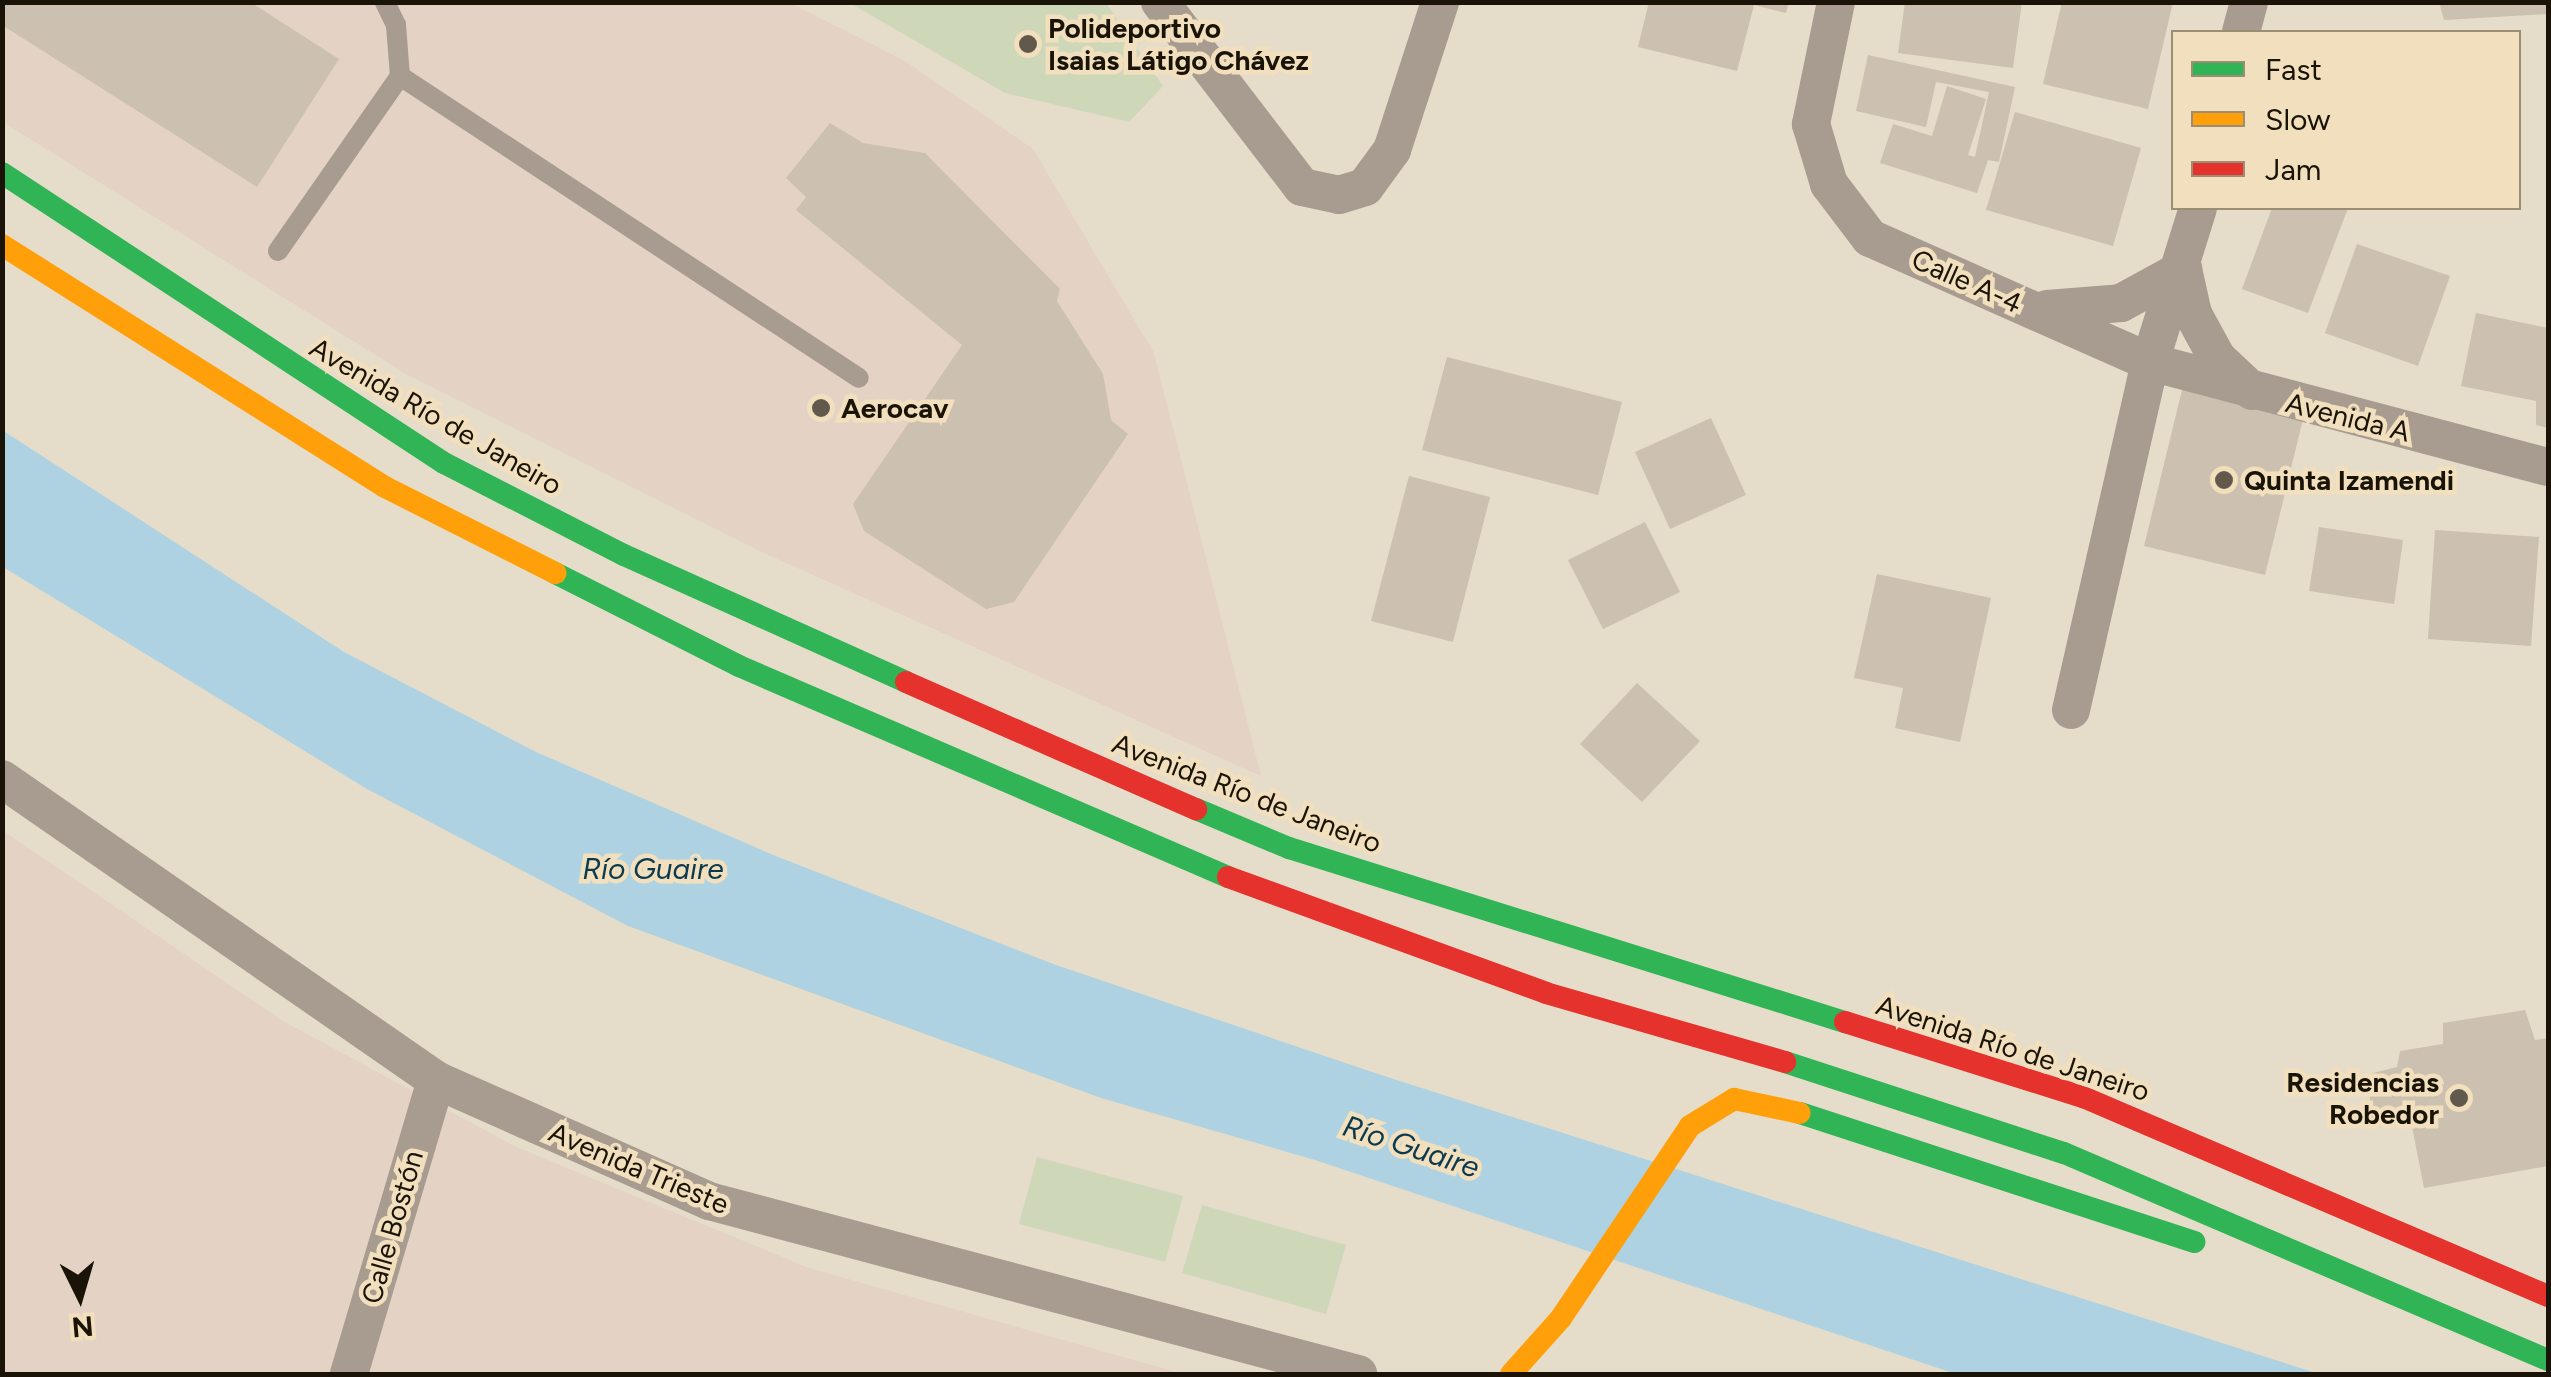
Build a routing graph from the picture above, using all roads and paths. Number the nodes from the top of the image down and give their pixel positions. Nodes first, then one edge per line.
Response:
1 (385, 2) edge
2 (1160, 2) edge
3 (1440, 2) edge
4 (1836, 2) edge
5 (2249, 2) edge
6 (2242, 30) edge
7 (400, 76) junction
8 (2, 173) edge
9 (2198, 210) edge
10 (2, 245) edge
11 (278, 250) dead end
12 (2183, 269) junction
13 (2029, 309) junction
14 (2150, 362) junction
15 (860, 378) dead end
16 (2254, 394) junction
17 (2548, 467) edge
18 (2071, 710) dead end
19 (5, 789) edge
20 (436, 1080) junction
21 (2213, 1248) dead end
22 (2250, 1261) dead end
23 (2548, 1296) edge
24 (2444, 1317) junction
25 (2548, 1360) edge
26 (349, 1374) edge
27 (1358, 1374) edge
28 (1511, 1374) edge

1 - 7 lane
2 - 3 street
4 - 13 street, Calle A-4
5 - 6 street
7 - 11 lane
7 - 15 lane
8 - 23 street, Avenida Río de Janeiro
9 - 12 street
10 - 24 street
12 - 13 street
12 - 14 street
12 - 16 street
13 - 14 street, Calle A-4
14 - 16 street, Avenida A
14 - 18 street
16 - 17 street, Avenida A
19 - 20 street, Avenida Trieste
20 - 26 street, Calle Bostón
20 - 27 street, Avenida Trieste
21 - 28 street
22 - 24 street
24 - 25 street

